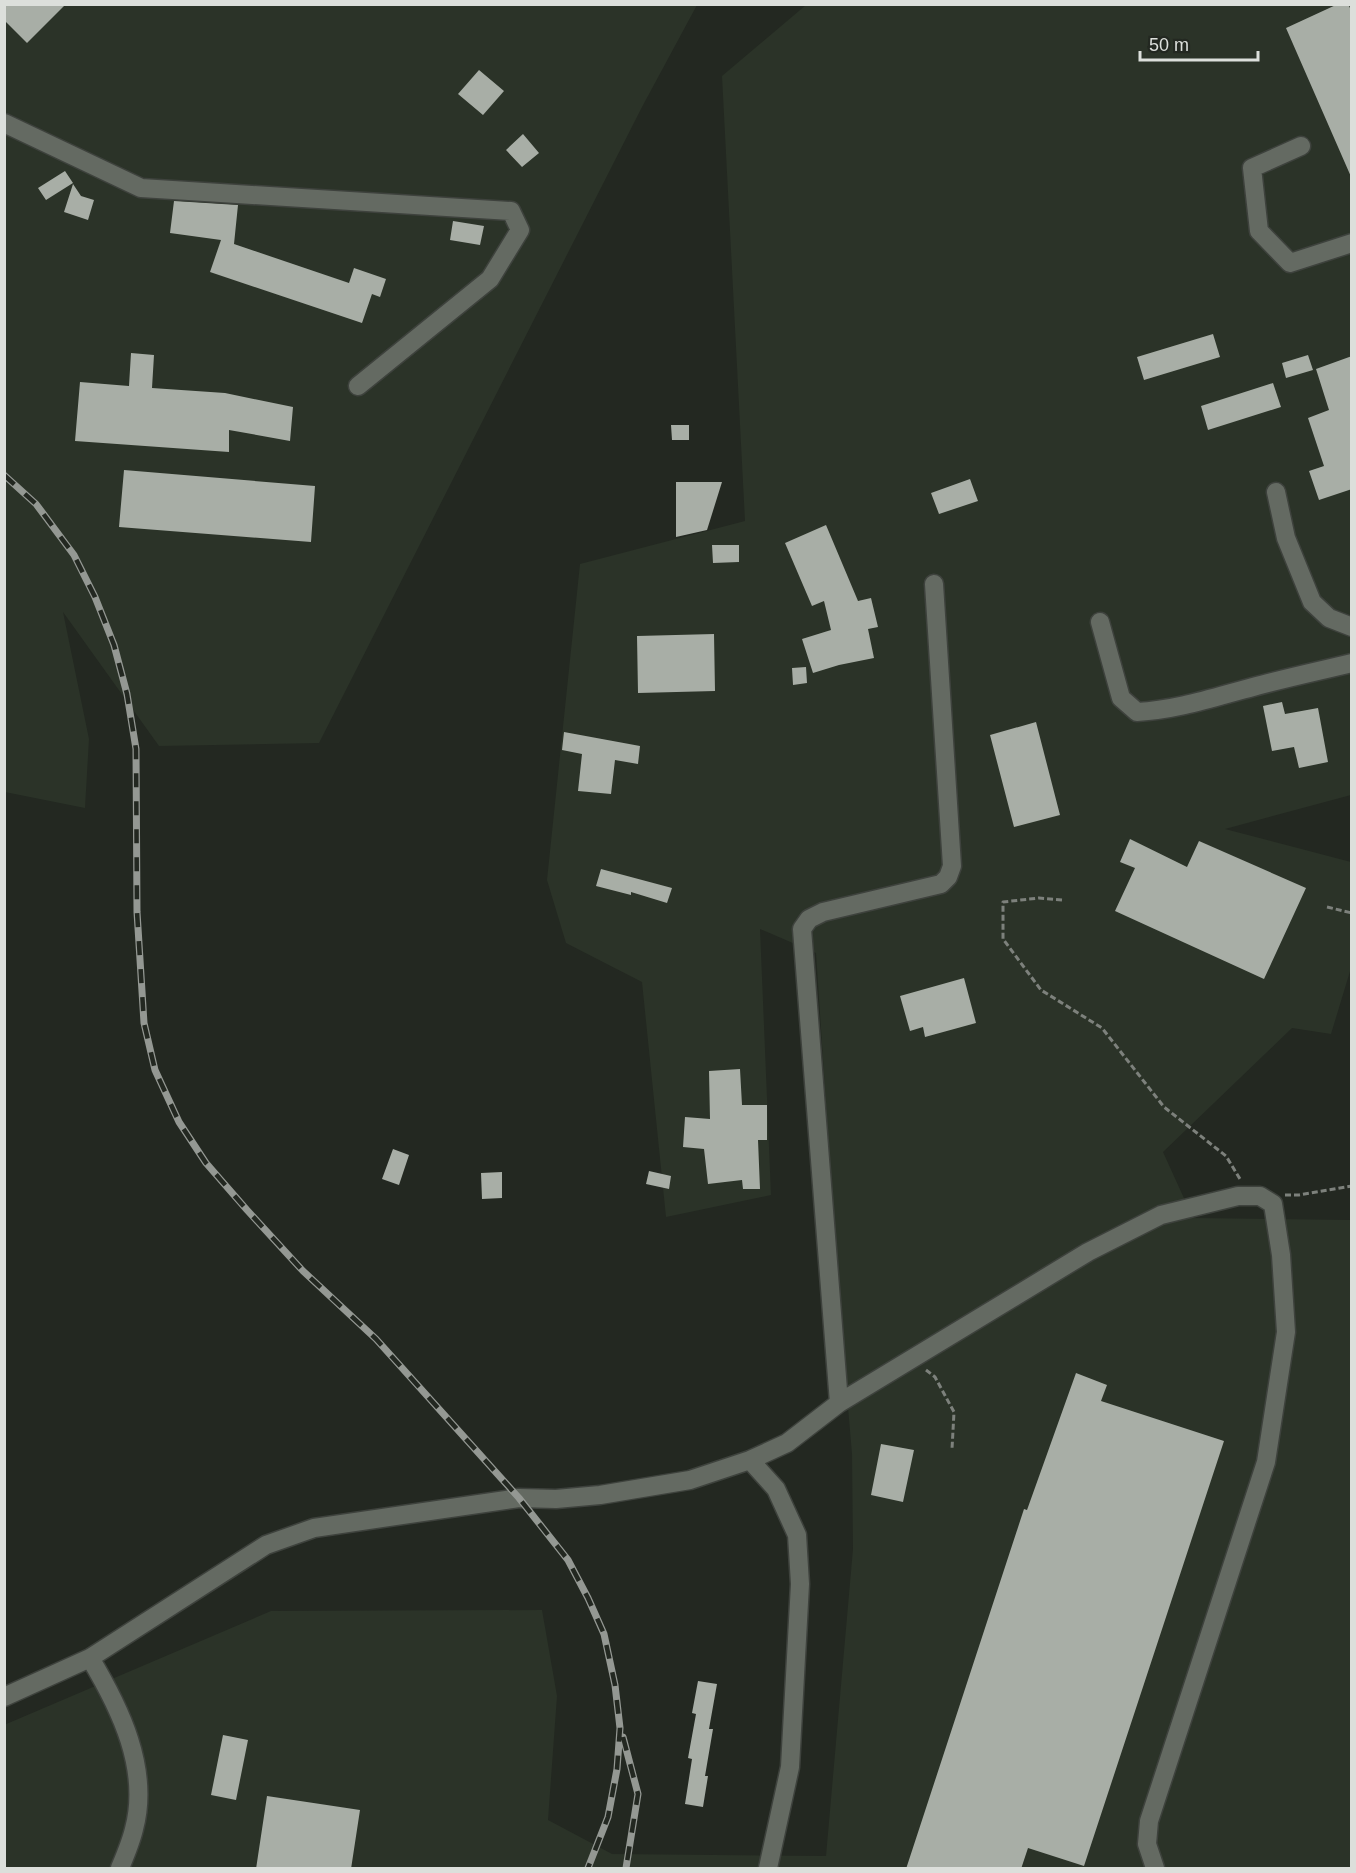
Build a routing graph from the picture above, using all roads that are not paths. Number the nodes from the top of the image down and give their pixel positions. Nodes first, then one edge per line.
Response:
1 (4, 123) edge
2 (1301, 146) dead end
3 (1352, 243) edge
4 (358, 386) dead end
5 (1276, 492) dead end
6 (934, 584) dead end
7 (1100, 622) dead end
8 (1352, 627) edge
9 (1352, 663) edge
10 (839, 1403) junction
11 (750, 1460) junction
12 (90, 1658) junction
13 (4, 1697) edge
14 (120, 1869) edge
15 (768, 1869) edge
16 (1155, 1869) edge

1 - 4 street
2 - 3 street
5 - 8 street
6 - 10 street
7 - 9 street
10 - 11 street
10 - 16 street
11 - 12 street
11 - 15 street
12 - 13 street
12 - 14 street

